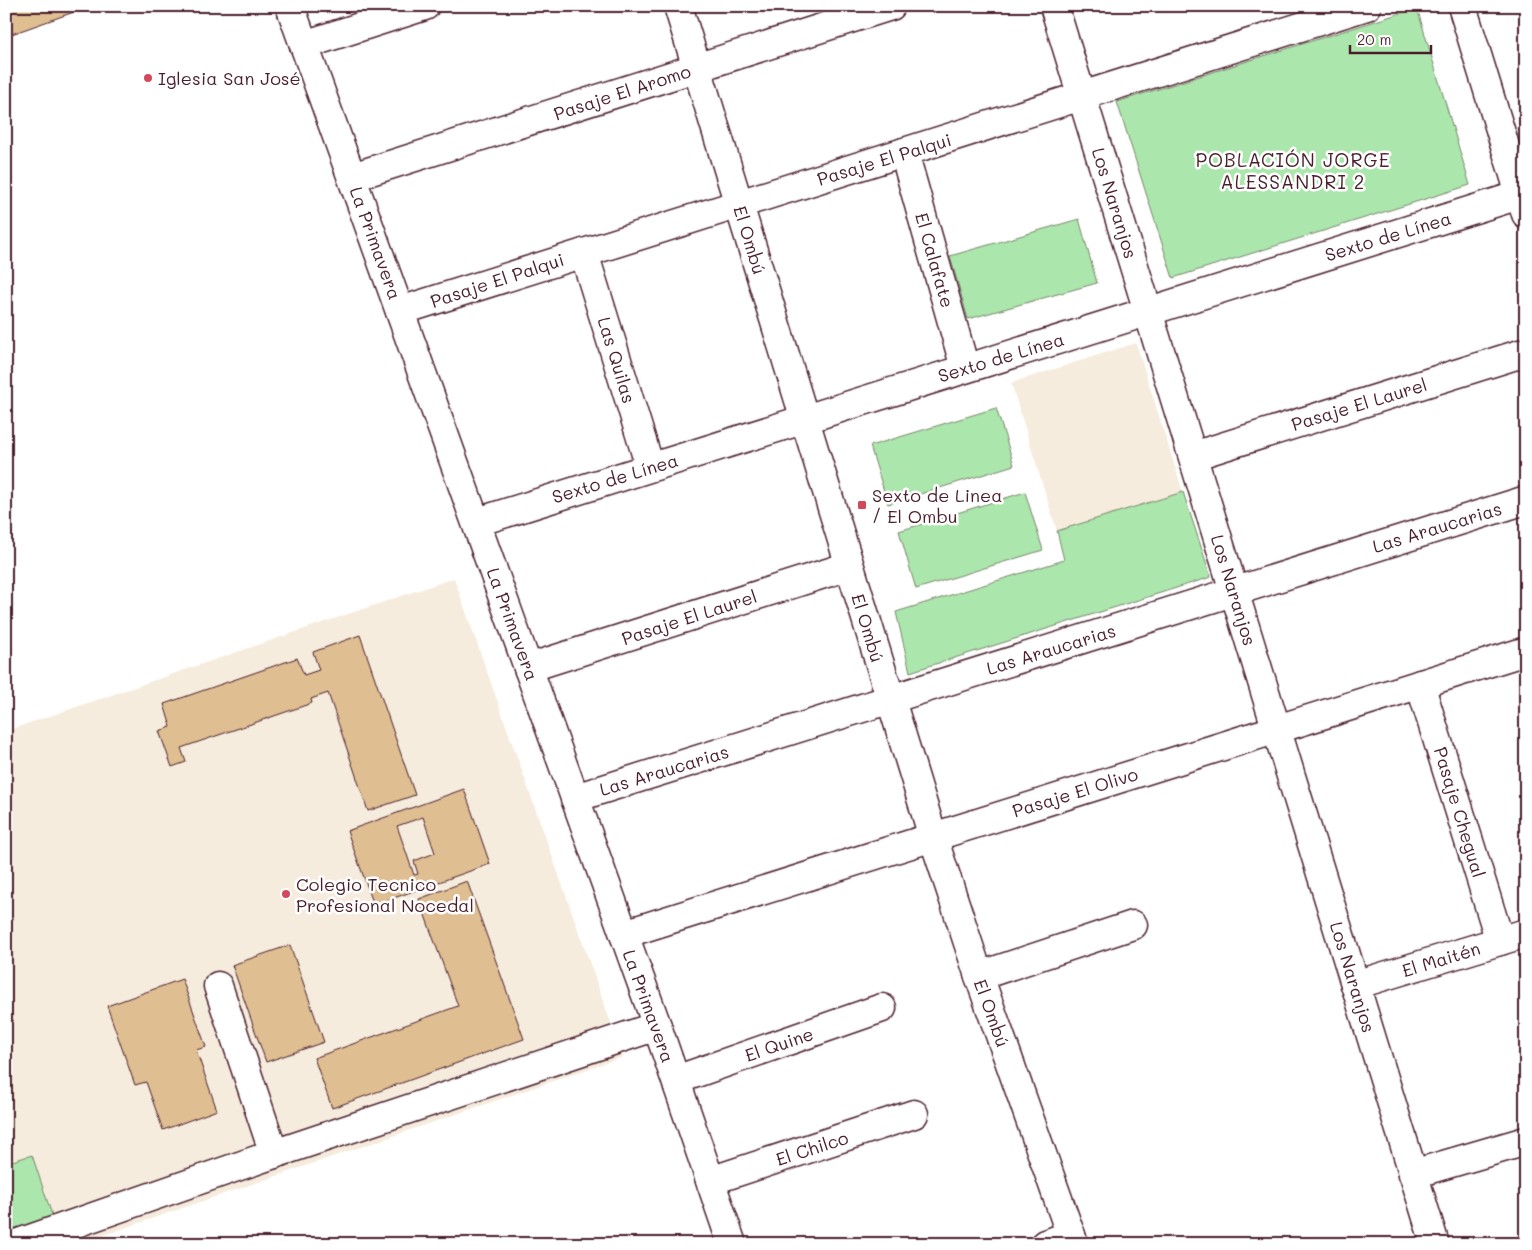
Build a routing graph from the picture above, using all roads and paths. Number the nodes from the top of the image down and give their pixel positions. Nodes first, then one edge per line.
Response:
1 (290, 6) edge
2 (424, 6) edge
3 (678, 6) edge
4 (891, 6) edge
5 (1054, 6) edge
6 (1367, 6) edge
7 (1462, 6) edge
8 (304, 44) junction
9 (697, 68) junction
10 (1082, 96) junction
11 (904, 152) junction
12 (352, 178) junction
13 (1524, 200) edge
14 (739, 204) junction
15 (584, 253) junction
16 (400, 311) junction
17 (1148, 311) junction
18 (1526, 352) edge
19 (965, 368) junction
20 (804, 419) junction
21 (1192, 456) junction
22 (650, 467) junction
23 (1526, 500) edge
24 (477, 522) junction
25 (849, 566) junction
26 (1234, 591) junction
27 (1526, 651) edge
28 (528, 668) junction
29 (1420, 684) junction
30 (890, 700) junction
31 (1276, 729) junction
32 (576, 798) junction
33 (933, 837) junction
34 (1133, 924) dead end
35 (1526, 933) edge
36 (624, 934) junction
37 (1500, 941) junction
38 (979, 976) junction
39 (1355, 985) junction
40 (218, 986) dead end
41 (882, 1008) dead end
42 (657, 1026) junction
43 (676, 1080) junction
44 (914, 1114) dead end
45 (1526, 1142) edge
46 (274, 1154) junction
47 (1413, 1174) junction
48 (710, 1181) junction
49 (1073, 1239) edge
50 (16, 1244) edge
51 (732, 1244) edge
52 (1045, 1244) edge
53 (1435, 1244) edge

1 - 8 street, La Primavera
2 - 8 street
3 - 9 street, El Ombú
4 - 9 street, Pasaje El Aromo
5 - 10 street, Los Naranjos
6 - 10 street, Pasaje El Palqui
7 - 13 street
8 - 12 street, La Primavera
9 - 12 street, Pasaje El Aromo
9 - 14 street, El Ombú
10 - 11 street, Pasaje El Palqui
10 - 17 street, Los Naranjos
11 - 14 street, Pasaje El Palqui
11 - 19 street, El Calafate
12 - 16 street, La Primavera
13 - 17 street, Sexto de Línea
14 - 15 street, Pasaje El Palqui
14 - 20 street, El Ombú
15 - 16 street, Pasaje El Palqui
15 - 22 street, Las Quilas
16 - 24 street, La Primavera
17 - 19 street, Sexto de Línea
17 - 21 street, Los Naranjos
18 - 21 street, Pasaje El Laurel
19 - 20 street, Sexto de Línea
20 - 22 street, Sexto de Línea
20 - 25 street, El Ombú
21 - 26 street, Los Naranjos
22 - 24 street, Sexto de Línea
23 - 26 street, Las Araucarias
24 - 28 street, La Primavera
25 - 28 street, Pasaje El Laurel
25 - 30 street, El Ombú
26 - 30 street, Las Araucarias
26 - 31 street, Los Naranjos
27 - 29 street, Pasaje El Olivo
28 - 32 street, La Primavera
29 - 31 street, Pasaje El Olivo
29 - 37 street, Pasaje Chegual
30 - 32 street, Las Araucarias
30 - 33 street, El Ombú
31 - 33 street, Pasaje El Olivo
31 - 39 street, Los Naranjos
32 - 36 street, La Primavera
33 - 36 street, Pasaje El Olivo
33 - 38 street, El Ombú
34 - 38 street
35 - 37 street, El Maitén
36 - 42 street, La Primavera
37 - 39 street, El Maitén
38 - 49 street, El Ombú
39 - 47 street, Los Naranjos
40 - 46 street
41 - 43 street, El Quine
42 - 43 street, La Primavera
42 - 46 street
43 - 48 street, La Primavera
44 - 48 street, El Chilco
45 - 47 street
46 - 50 street
47 - 53 street, Los Naranjos
48 - 51 street, La Primavera
49 - 52 street

